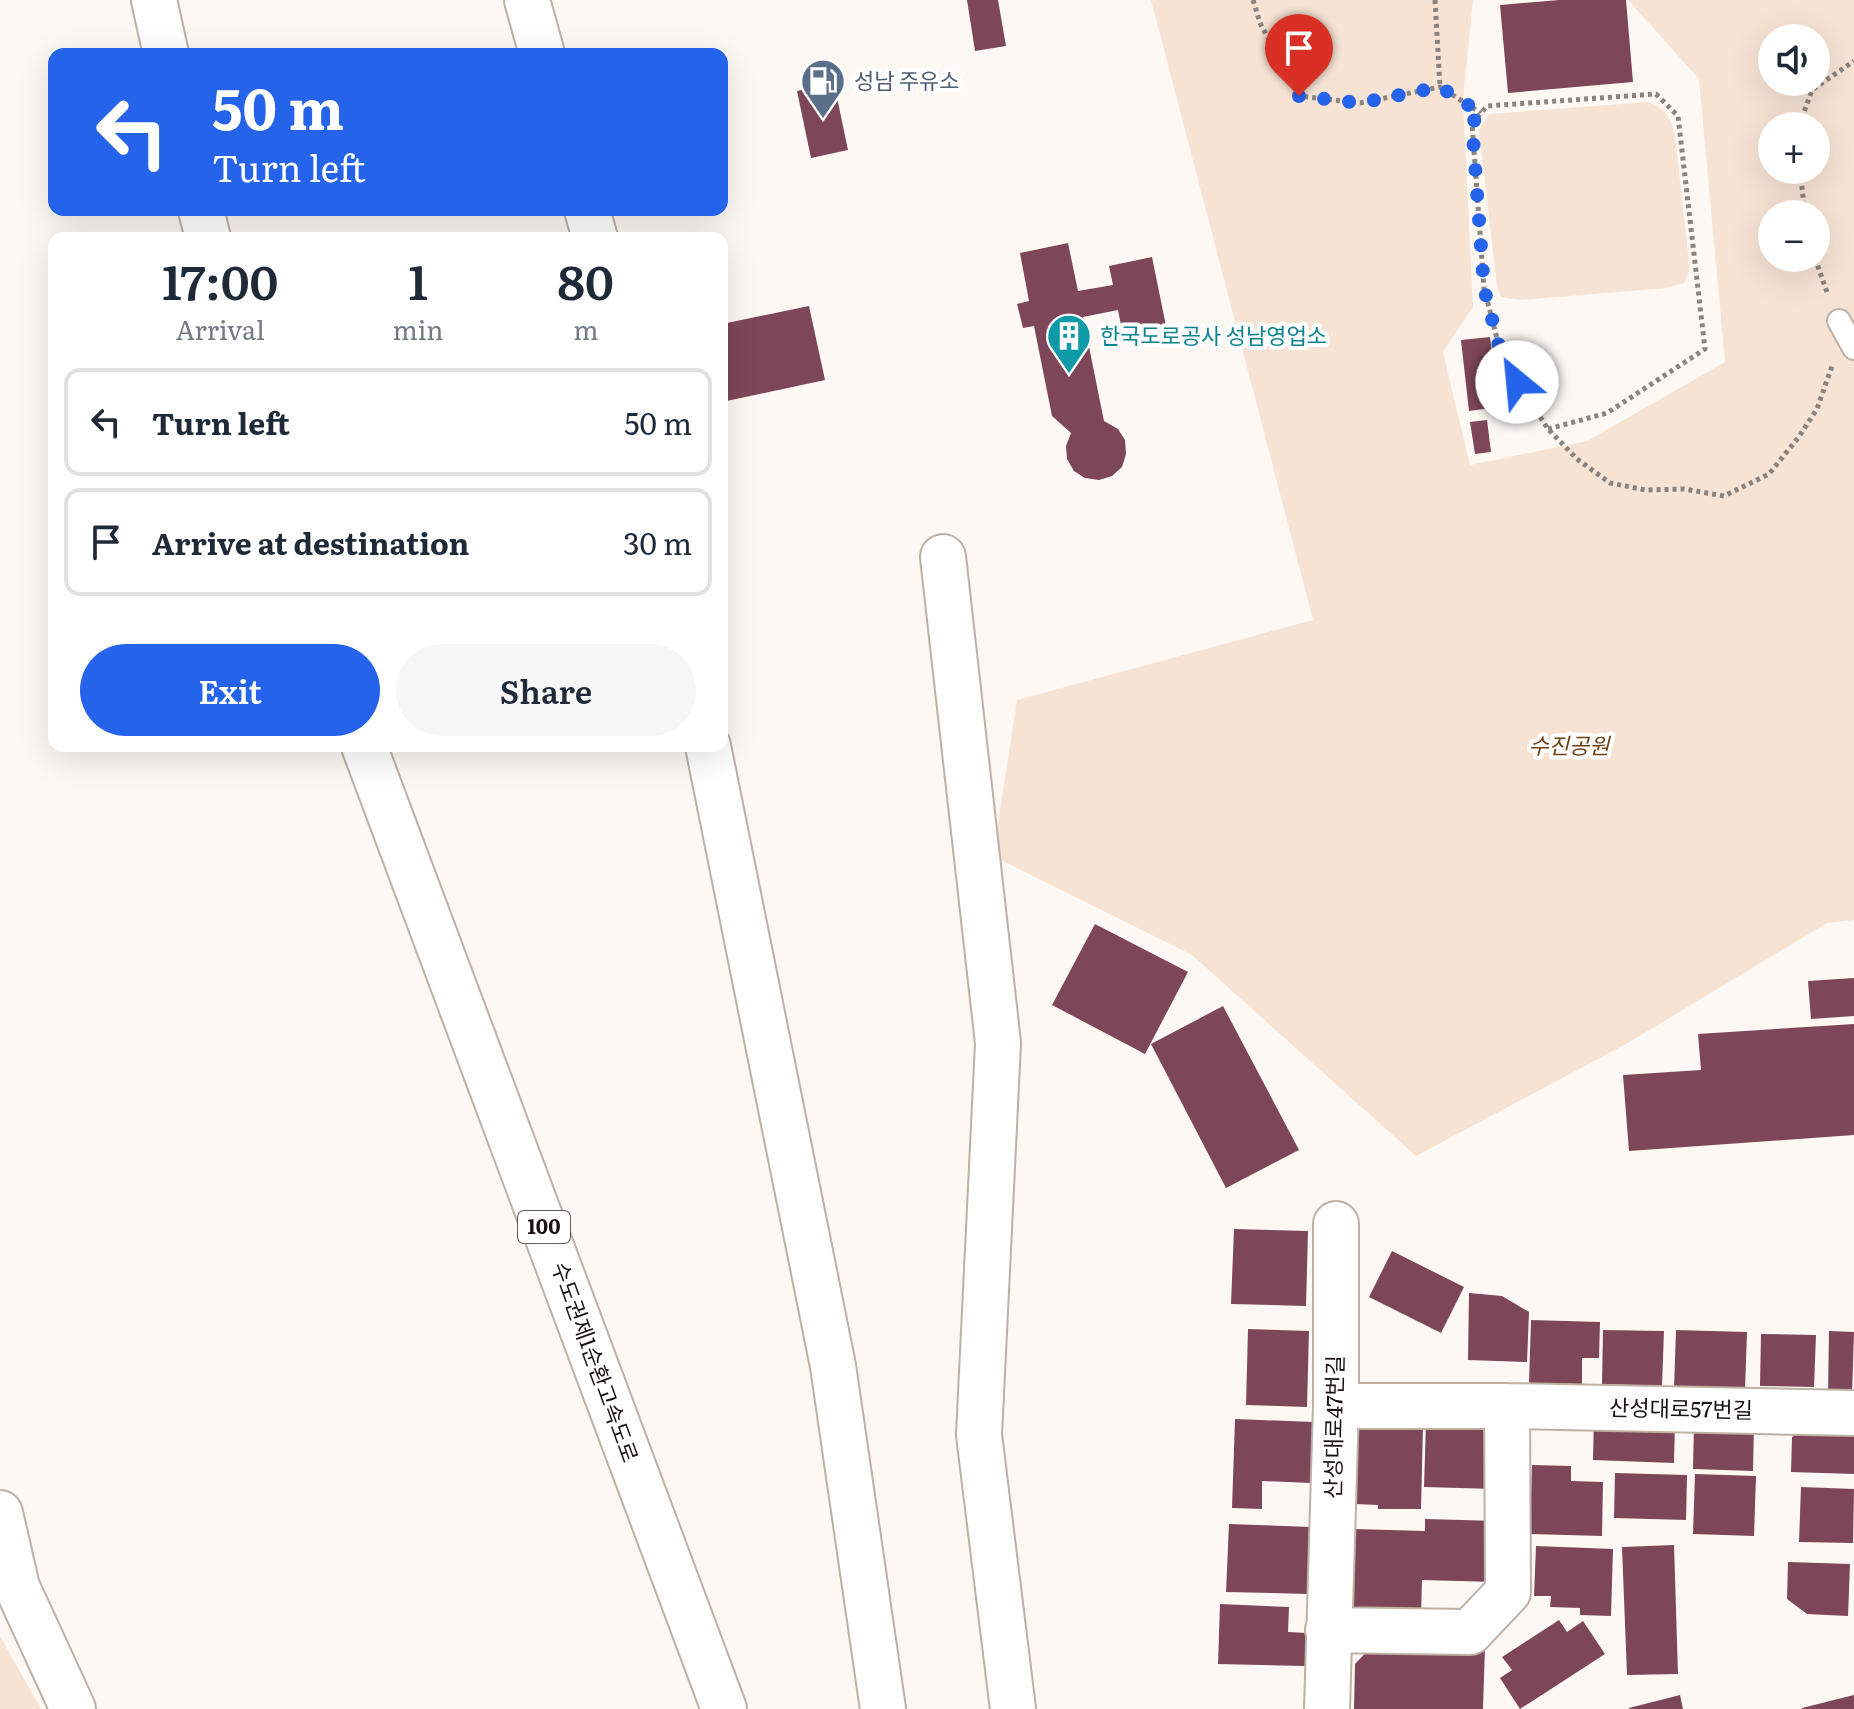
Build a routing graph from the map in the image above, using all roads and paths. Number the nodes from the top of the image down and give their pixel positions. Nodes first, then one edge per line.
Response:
1 (154, 0) edge
2 (527, 0) edge
3 (1253, 0) edge
4 (1435, 0) edge
5 (165, 48) edge
6 (540, 48) edge
7 (1854, 61) edge
8 (1440, 87) junction
9 (1804, 112) edge
10 (1481, 113) junction
11 (1820, 272) edge
12 (1839, 321) junction
13 (1854, 348) edge
14 (1548, 429) junction
15 (943, 557) dead end
16 (366, 752) edge
17 (709, 752) edge
18 (1336, 1224) dead end
19 (1336, 1406) junction
20 (1507, 1406) junction
21 (1854, 1413) edge
22 (0, 1513) edge
23 (1328, 1630) junction
24 (73, 1709) edge
25 (724, 1709) edge
26 (883, 1709) edge
27 (1013, 1709) edge
28 (1327, 1709) edge

1 - 5 main road
2 - 6 main road
3 - 8 path
4 - 8 path
7 - 9 path
8 - 10 path
10 - 14 path
10 - 14 path
11 - 12 path
12 - 13 lane
12 - 14 path
15 - 27 main road
16 - 25 main road, 수도권제1순환고속도로 / 100
17 - 26 main road
18 - 19 main road, 산성대로47번길
19 - 20 main road, 산성대로57번길
19 - 23 main road, 산성대로47번길
20 - 21 main road, 산성대로57번길
20 - 23 main road
22 - 24 main road
23 - 28 main road, 산성대로47번길

